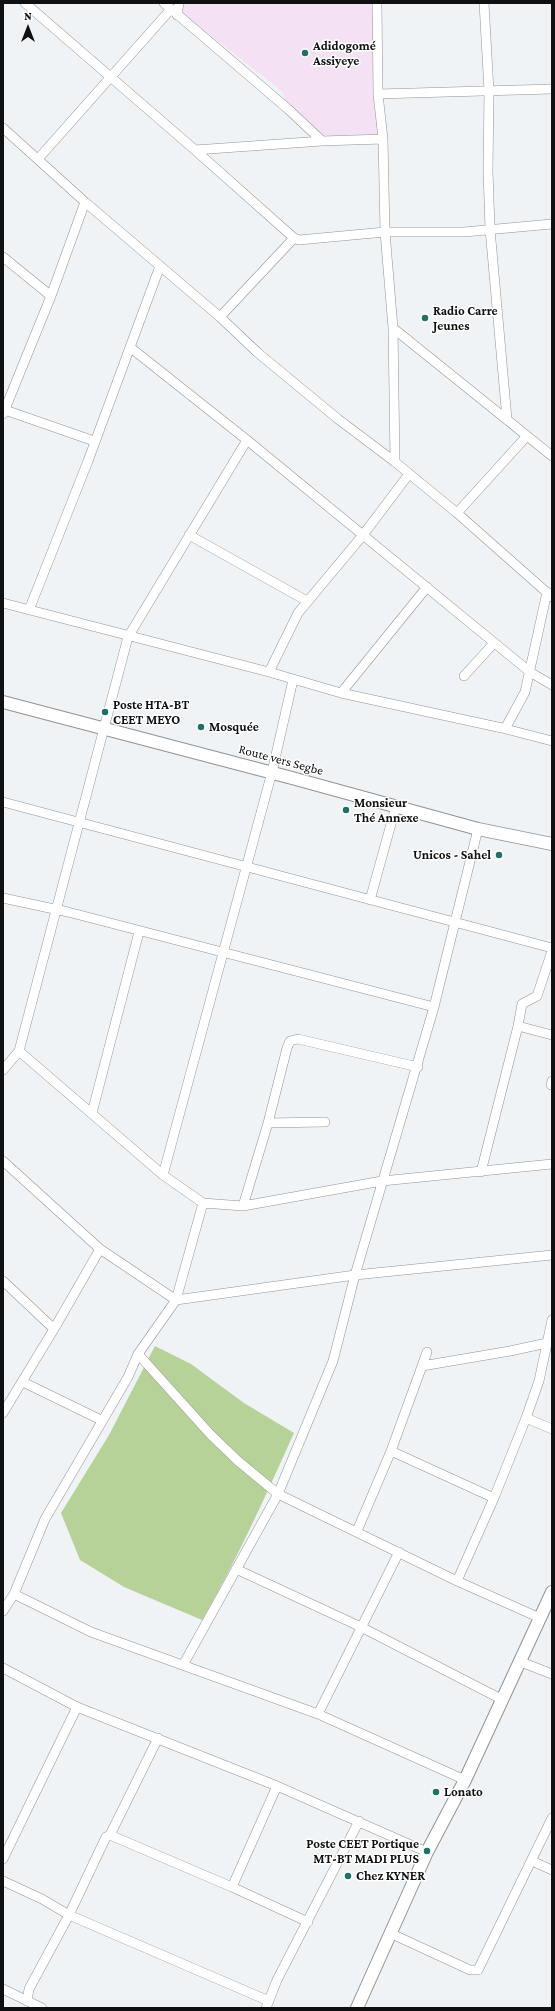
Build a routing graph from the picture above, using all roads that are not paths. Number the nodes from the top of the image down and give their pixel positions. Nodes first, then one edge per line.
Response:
1 (25, 3) edge
2 (164, 3) edge
3 (179, 3) edge
4 (377, 3) edge
5 (484, 3) edge
6 (174, 12) junction
7 (110, 77) junction
8 (552, 89) edge
9 (489, 91) junction
10 (378, 94) junction
11 (3, 128) edge
12 (383, 139) junction
13 (322, 141) junction
14 (195, 150) junction
15 (38, 159) junction
16 (85, 202) junction
17 (552, 224) edge
18 (490, 229) junction
19 (385, 232) junction
20 (294, 238) junction
21 (3, 257) edge
22 (160, 266) junction
23 (51, 296) junction
24 (220, 317) junction
25 (393, 328) junction
26 (131, 348) junction
27 (4, 412) edge
28 (507, 419) junction
29 (526, 437) junction
30 (247, 440) junction
31 (94, 441) junction
32 (552, 456) edge
33 (395, 462) junction
34 (409, 474) junction
35 (457, 513) junction
36 (189, 535) junction
37 (363, 535) junction
38 (426, 588) junction
39 (549, 594) edge
40 (307, 602) junction
41 (3, 603) edge
42 (29, 610) junction
43 (128, 637) junction
44 (494, 643) junction
45 (269, 672) junction
46 (530, 672) junction
47 (464, 676) dead end
48 (293, 680) junction
49 (552, 685) edge
50 (341, 693) junction
51 (3, 702) edge
52 (105, 728) junction
53 (502, 728) junction
54 (552, 741) edge
55 (272, 772) junction
56 (3, 802) edge
57 (396, 806) junction
58 (80, 823) junction
59 (478, 829) junction
60 (552, 844) edge
61 (247, 868) junction
62 (3, 898) edge
63 (370, 900) junction
64 (57, 910) junction
65 (455, 922) junction
66 (139, 932) junction
67 (552, 949) edge
68 (223, 953) junction
69 (434, 1007) junction
70 (518, 1026) junction
71 (552, 1035) edge
72 (19, 1051) junction
73 (418, 1068) junction
74 (3, 1070) edge
75 (92, 1113) junction
76 (325, 1122) dead end
77 (268, 1123) junction
78 (3, 1161) edge
79 (552, 1164) edge
80 (481, 1172) junction
81 (163, 1176) junction
82 (382, 1181) junction
83 (203, 1203) junction
84 (244, 1206) junction
85 (100, 1249) junction
86 (552, 1255) edge
87 (355, 1275) junction
88 (3, 1281) edge
89 (176, 1300) junction
90 (552, 1320) edge
91 (54, 1329) junction
92 (548, 1342) junction
93 (427, 1352) dead end
94 (138, 1354) junction
95 (422, 1366) junction
96 (23, 1382) junction
97 (3, 1413) edge
98 (526, 1418) junction
99 (101, 1420) junction
100 (552, 1429) edge
101 (391, 1451) junction
102 (278, 1494) junction
103 (494, 1498) junction
104 (356, 1531) junction
105 (399, 1552) junction
106 (236, 1569) junction
107 (457, 1581) junction
108 (552, 1592) edge
109 (14, 1594) junction
110 (3, 1611) edge
111 (540, 1618) junction
112 (361, 1627) junction
113 (521, 1662) junction
114 (183, 1665) junction
115 (3, 1668) edge
116 (552, 1674) edge
117 (503, 1700) junction
118 (77, 1707) junction
119 (318, 1714) junction
120 (158, 1738) junction
121 (465, 1780) junction
122 (277, 1786) junction
123 (552, 1818) edge
124 (359, 1821) junction
125 (110, 1835) junction
126 (427, 1852) junction
127 (3, 1859) edge
128 (532, 1861) junction
129 (552, 1870) edge
130 (3, 1881) edge
131 (232, 1887) junction
132 (69, 1915) junction
133 (308, 1922) junction
134 (392, 1934) junction
135 (3, 1990) edge
136 (27, 2001) junction
137 (267, 2005) edge
138 (42, 2008) edge
139 (357, 2008) edge

1 - 7 street
2 - 6 street
3 - 6 street
4 - 10 street
5 - 9 street
6 - 7 street
6 - 13 street
7 - 14 street
7 - 15 street
8 - 9 street
9 - 10 street
9 - 18 street
10 - 12 street
11 - 15 street
12 - 13 street
12 - 19 street
13 - 14 street
14 - 20 street
15 - 16 street
16 - 22 street
16 - 23 street
17 - 18 street
18 - 19 street
18 - 28 street
19 - 20 street
19 - 25 street
20 - 24 street
21 - 23 street
22 - 24 street
22 - 26 street
23 - 27 street
24 - 33 street
25 - 28 street
25 - 33 street
26 - 30 street
26 - 31 street
27 - 31 street
28 - 29 street
29 - 32 street
29 - 35 street
30 - 36 street
30 - 37 street
31 - 42 street
33 - 34 street
34 - 35 street
34 - 37 street
35 - 39 street
36 - 40 street
36 - 43 street
37 - 38 street
37 - 40 street
38 - 44 street
38 - 50 street
39 - 46 street
40 - 45 street
41 - 42 street
42 - 43 street
43 - 45 street
43 - 52 street
44 - 46 street
44 - 47 street
45 - 48 street
46 - 49 street
46 - 53 street
48 - 50 street
48 - 55 street
50 - 53 street
51 - 52 main road, Route vers Segbe
52 - 55 main road, Route vers Segbe
52 - 58 street
53 - 54 street
55 - 57 main road, Route vers Segbe
55 - 61 street
56 - 58 street
57 - 59 main road, Route vers Segbe
57 - 63 street
58 - 61 street
58 - 64 street
59 - 60 main road, Route vers Segbe
59 - 65 street
61 - 63 street
61 - 68 street
62 - 64 street
63 - 65 street
64 - 66 street
64 - 72 street
65 - 67 street
65 - 69 street
66 - 68 street
66 - 75 street
67 - 70 street
68 - 69 street
68 - 81 street
69 - 73 street
70 - 71 street
70 - 80 street
72 - 74 street
72 - 75 street
73 - 77 street
73 - 82 street
75 - 81 street
76 - 77 street
77 - 84 street
78 - 85 street
79 - 80 street
80 - 82 street
81 - 83 street
82 - 84 street
82 - 87 street
83 - 84 street
83 - 89 street
85 - 89 street
85 - 91 street
86 - 87 street
87 - 89 street
87 - 102 street
88 - 91 street
89 - 94 street
90 - 92 street
91 - 96 street
92 - 95 street
92 - 98 street
93 - 95 street
94 - 99 street
94 - 102 street
95 - 101 street
96 - 97 street
96 - 99 street
98 - 100 street
98 - 103 street
99 - 109 street
101 - 103 street
101 - 104 street
102 - 104 street
102 - 106 street
103 - 107 street
104 - 105 street
105 - 107 street
105 - 112 street
106 - 112 street
106 - 114 street
107 - 111 street
108 - 111 main road
109 - 110 street
109 - 114 street
111 - 113 main road
112 - 117 street
112 - 119 street
113 - 116 street
113 - 117 main road
114 - 119 street
115 - 118 street
117 - 121 main road
118 - 120 street
118 - 127 street
119 - 121 street
120 - 122 street
120 - 125 street
121 - 126 main road
122 - 124 street
122 - 131 street
123 - 128 street
124 - 126 street
124 - 133 street
125 - 131 street
125 - 132 street
126 - 134 main road
128 - 129 street
128 - 134 street
130 - 132 street
131 - 133 street
132 - 136 street
132 - 137 street
133 - 137 street
134 - 139 main road
135 - 136 street
136 - 138 street

